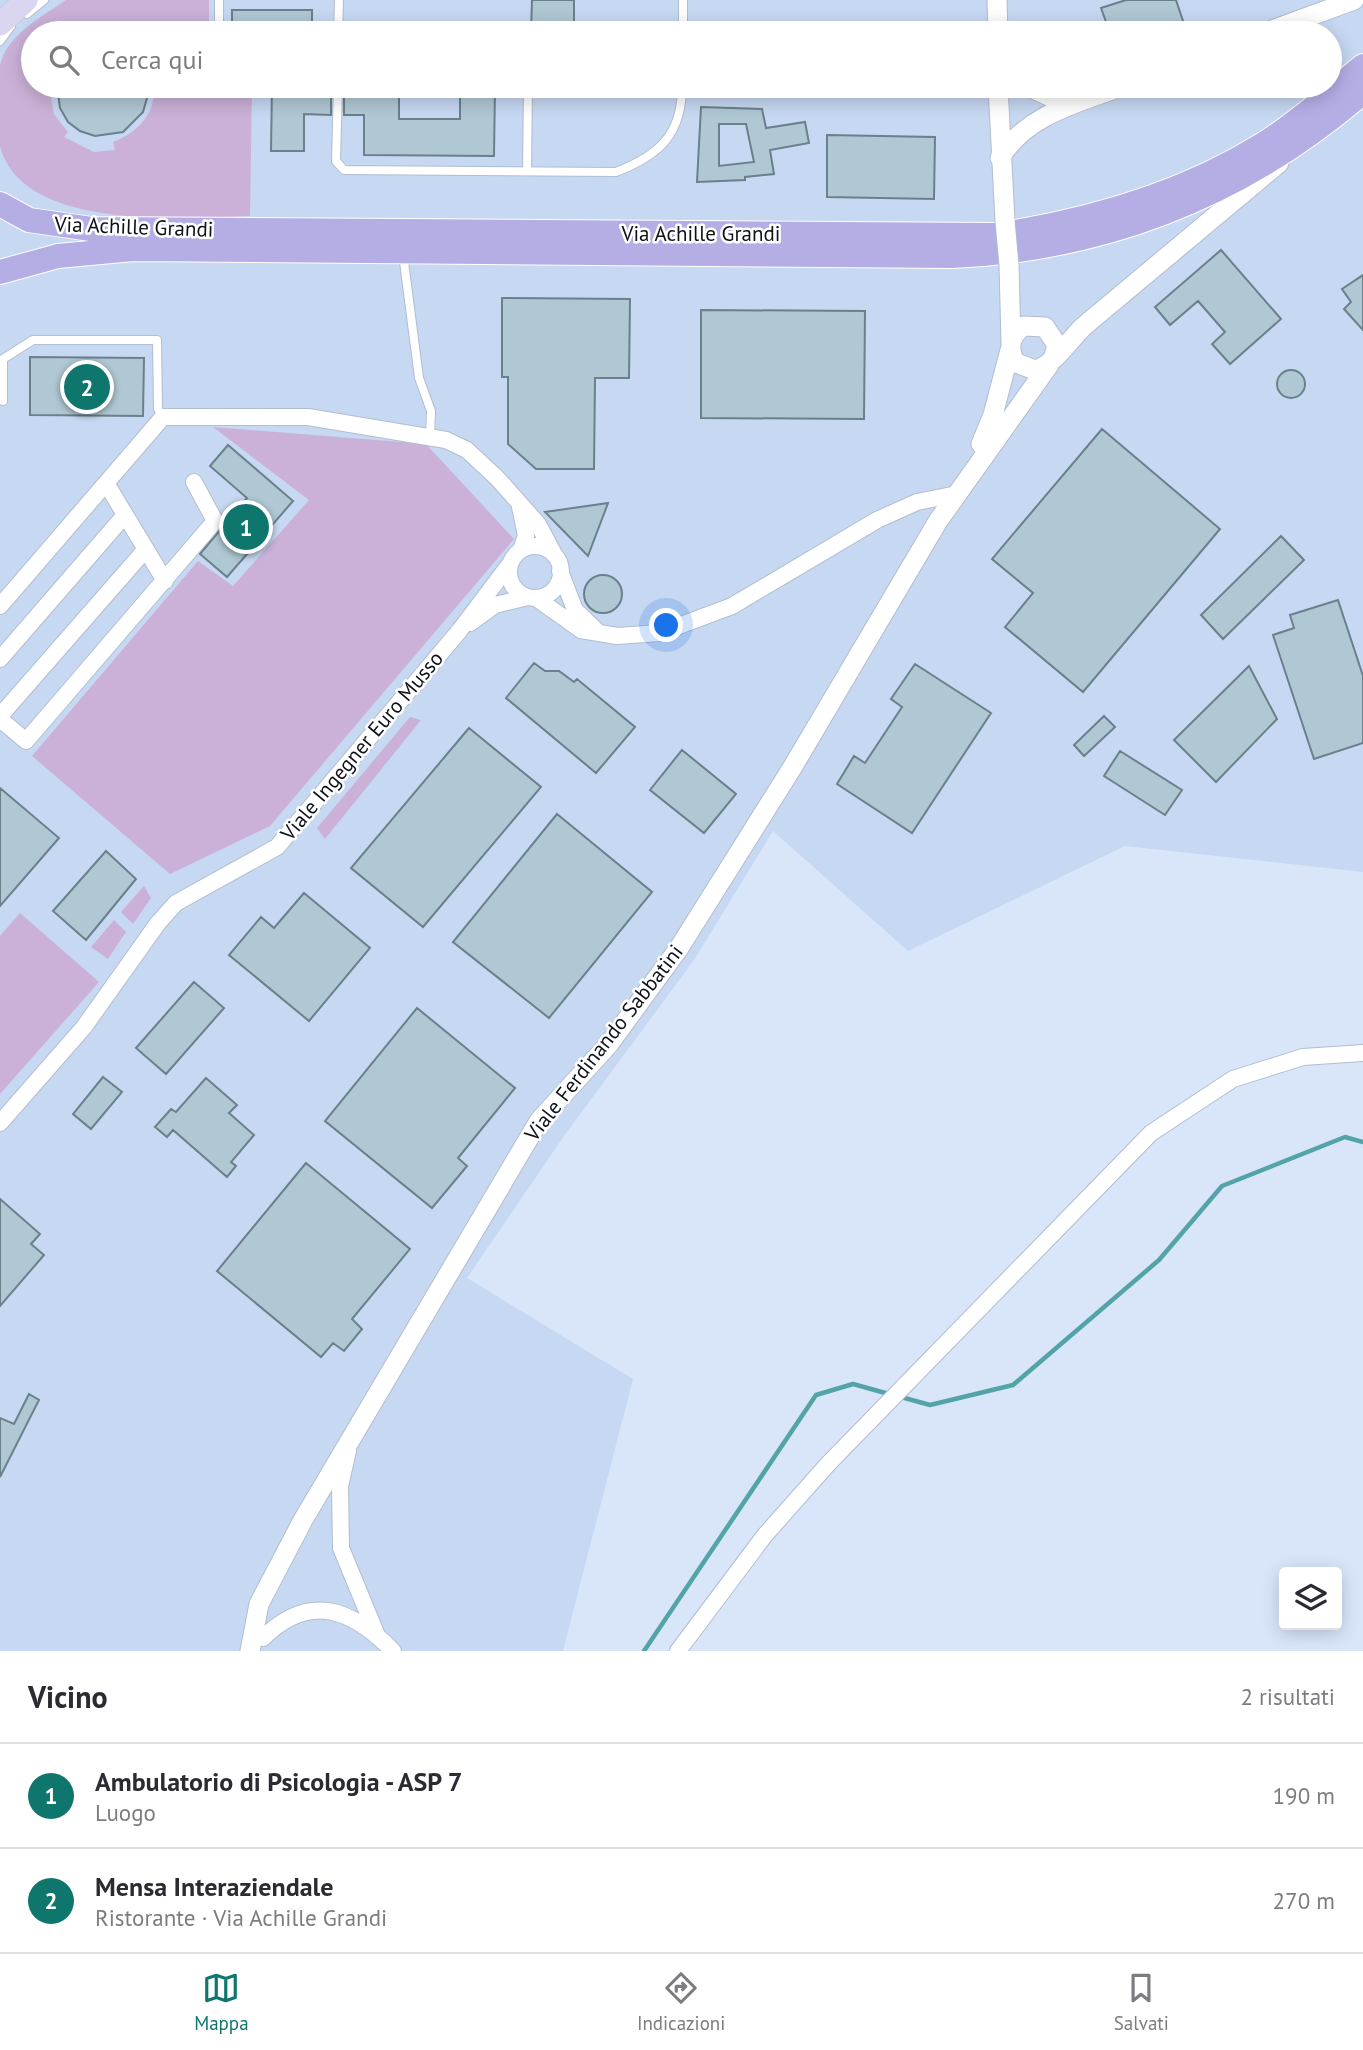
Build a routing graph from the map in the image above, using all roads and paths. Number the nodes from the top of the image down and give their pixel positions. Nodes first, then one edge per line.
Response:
1 (26, 0) edge
2 (44, 0) edge
3 (219, 0) edge
4 (339, 0) edge
5 (683, 0) edge
6 (998, 0) edge
7 (1354, 0) edge
8 (219, 21) edge
9 (338, 21) edge
10 (683, 21) edge
11 (998, 21) edge
12 (1297, 21) edge
13 (0, 24) edge
14 (0, 41) edge
15 (1363, 66) edge
16 (1342, 82) edge
17 (1363, 92) edge
18 (338, 98) edge
19 (528, 98) edge
20 (680, 98) edge
21 (998, 98) edge
22 (1066, 98) edge
23 (1090, 98) edge
24 (1322, 98) edge
25 (1084, 100) junction
26 (1320, 128) junction
27 (1000, 158) junction
28 (527, 171) junction
29 (0, 204) edge
30 (1162, 216) junction
31 (1187, 243) junction
32 (403, 251) junction
33 (1009, 265) junction
34 (0, 272) edge
35 (1042, 326) junction
36 (1084, 326) junction
37 (1011, 346) junction
38 (1051, 362) junction
39 (3, 401) dead end
40 (163, 417) junction
41 (430, 437) junction
42 (194, 482) dead end
43 (106, 483) junction
44 (960, 489) junction
45 (520, 505) junction
46 (125, 515) junction
47 (146, 549) junction
48 (521, 550) junction
49 (558, 564) junction
50 (509, 565) junction
51 (165, 580) junction
52 (532, 597) junction
53 (0, 606) edge
54 (460, 630) junction
55 (596, 630) junction
56 (0, 659) edge
57 (0, 717) edge
58 (1363, 1053) edge
59 (0, 1123) edge
60 (349, 1443) junction
61 (376, 1633) junction
62 (258, 1647) edge
63 (393, 1651) edge
64 (678, 1651) edge

1 - 13 main road
2 - 14 lane
3 - 8 lane
4 - 9 lane
5 - 10 lane
6 - 11 street
7 - 12 street
15 - 16 main road, Via Achille Grandi
17 - 26 main road, Via Achille Grandi
18 - 28 lane
19 - 28 lane
20 - 28 lane
21 - 27 street
22 - 25 street
23 - 25 street
24 - 29 main road, Via Achille Grandi
25 - 27 street
26 - 30 main road, Via Achille Grandi
26 - 31 street
27 - 33 street, bridge
30 - 31 street
30 - 32 main road, Via Achille Grandi
31 - 36 street
32 - 34 main road, Via Achille Grandi
32 - 41 lane
33 - 35 street
33 - 37 street
35 - 36 street
35 - 37 street
35 - 38 street
36 - 38 street
37 - 38 street
37 - 44 street
38 - 44 street
39 - 40 lane
40 - 41 street
40 - 43 street
41 - 45 street
42 - 51 street
43 - 46 street
43 - 53 street
44 - 55 street
44 - 60 street, Viale Ferdinando Sabbatini
45 - 48 street
45 - 49 street
46 - 47 street
46 - 56 street
47 - 51 street
47 - 57 street
48 - 49 street
48 - 50 street
49 - 52 street
49 - 55 street
50 - 52 street
50 - 54 street
51 - 57 street
52 - 54 street
52 - 55 street
54 - 59 street, Viale Ingegner Euro Musso
58 - 64 street
60 - 61 street
60 - 62 street, Viale Ferdinando Sabbatini
61 - 62 street
61 - 63 street

